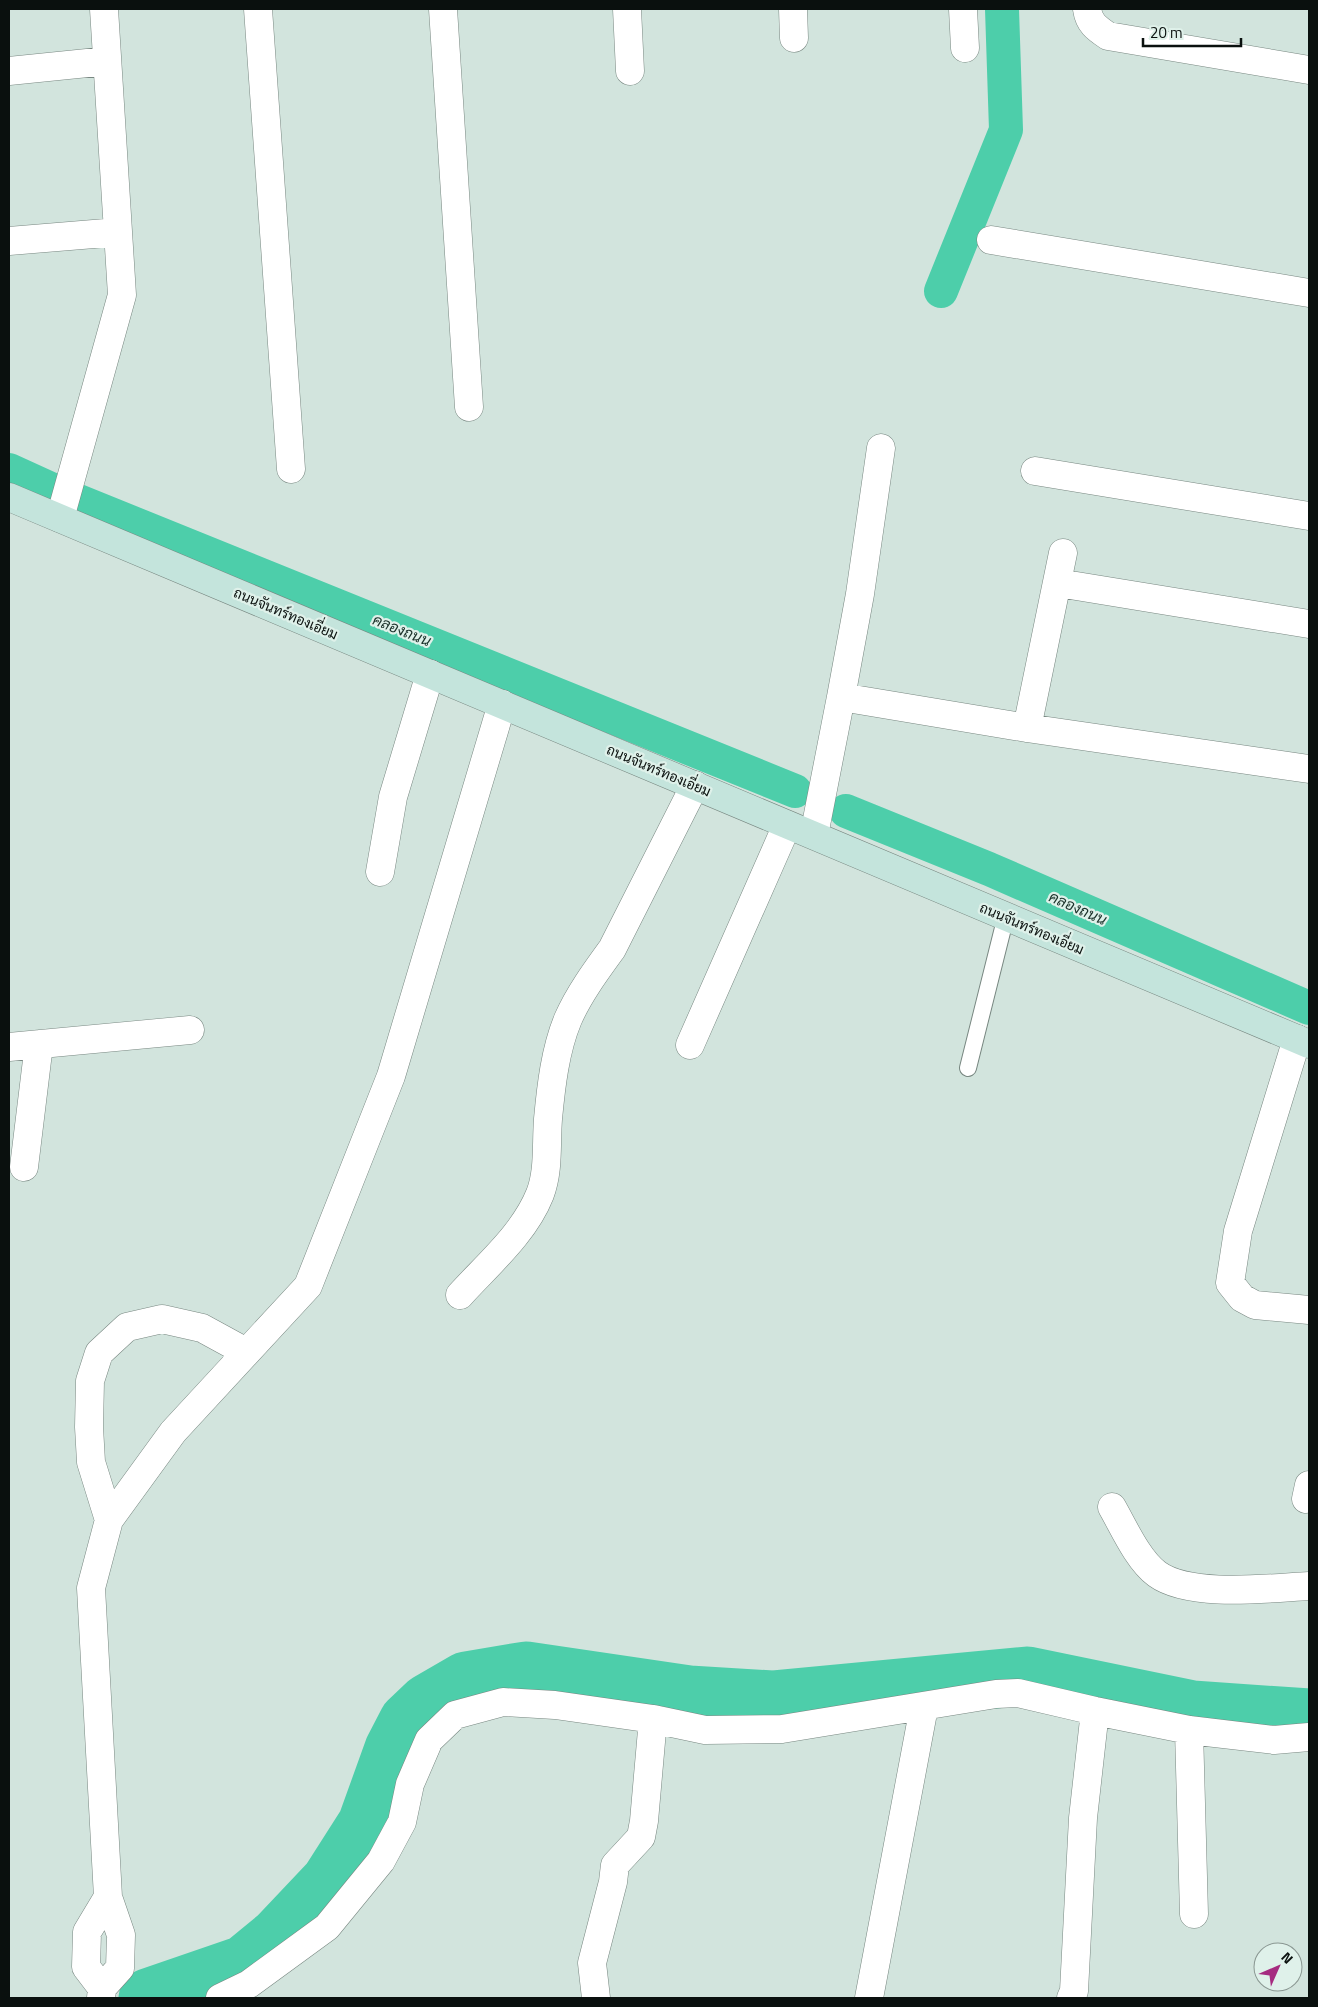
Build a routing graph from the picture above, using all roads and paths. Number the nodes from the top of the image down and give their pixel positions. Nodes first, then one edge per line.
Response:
1 (104, 9) edge
2 (258, 9) edge
3 (443, 9) edge
4 (627, 9) edge
5 (793, 9) edge
6 (963, 9) edge
7 (1087, 9) edge
8 (794, 38) dead end
9 (965, 48) dead end
10 (107, 61) junction
11 (1309, 70) edge
12 (9, 71) edge
13 (630, 71) dead end
14 (118, 232) junction
15 (992, 240) dead end
16 (9, 241) edge
17 (1309, 293) edge
18 (469, 407) dead end
19 (882, 448) dead end
20 (291, 469) dead end
21 (1035, 471) dead end
22 (9, 497) edge
23 (1309, 516) edge
24 (60, 518) junction
25 (1063, 553) dead end
26 (1058, 583) junction
27 (1309, 624) edge
28 (430, 674) junction
29 (841, 697) junction
30 (502, 704) junction
31 (1028, 728) junction
32 (1309, 769) edge
33 (695, 785) junction
34 (787, 825) junction
35 (814, 835) junction
36 (380, 872) dead end
37 (1006, 916) junction
38 (190, 1030) dead end
39 (1303, 1042) edge
40 (39, 1044) junction
41 (690, 1045) dead end
42 (9, 1047) edge
43 (968, 1068) dead end
44 (24, 1167) dead end
45 (460, 1295) dead end
46 (1309, 1310) edge
47 (246, 1352) junction
48 (1112, 1507) dead end
49 (109, 1520) junction
50 (1309, 1586) edge
51 (924, 1707) junction
52 (1095, 1712) junction
53 (653, 1719) junction
54 (1188, 1730) junction
55 (1309, 1737) edge
56 (1194, 1914) dead end
57 (101, 1993) edge
58 (220, 1998) edge
59 (596, 1998) edge
60 (869, 1998) edge
61 (1072, 1998) edge

1 - 10 street
2 - 20 street
3 - 18 street
4 - 13 street
5 - 8 street
6 - 9 street
7 - 11 street
10 - 12 street
10 - 14 street
14 - 16 street
14 - 24 street
15 - 17 street
19 - 29 street
21 - 23 street
22 - 24 street, ถนนจันทร์ทองเอี่ยม
24 - 28 street, ถนนจันทร์ทองเอี่ยม
25 - 26 street
26 - 27 street
26 - 31 street
28 - 30 street, ถนนจันทร์ทองเอี่ยม
28 - 36 street
29 - 31 street
29 - 35 street
30 - 33 street, ถนนจันทร์ทองเอี่ยม
30 - 47 street
31 - 32 street
33 - 34 street, ถนนจันทร์ทองเอี่ยม
33 - 45 street
34 - 35 street, ถนนจันทร์ทองเอี่ยม
34 - 41 street
35 - 37 street, ถนนจันทร์ทองเอี่ยม
37 - 39 street, ถนนจันทร์ทองเอี่ยม
37 - 43 lane
38 - 40 street
39 - 46 street
40 - 42 street
40 - 44 street
47 - 49 street
47 - 49 street
48 - 50 street
49 - 57 street
51 - 52 street
51 - 53 street
51 - 60 street
52 - 54 street
52 - 61 street
53 - 58 street
53 - 59 street
54 - 55 street
54 - 56 street

